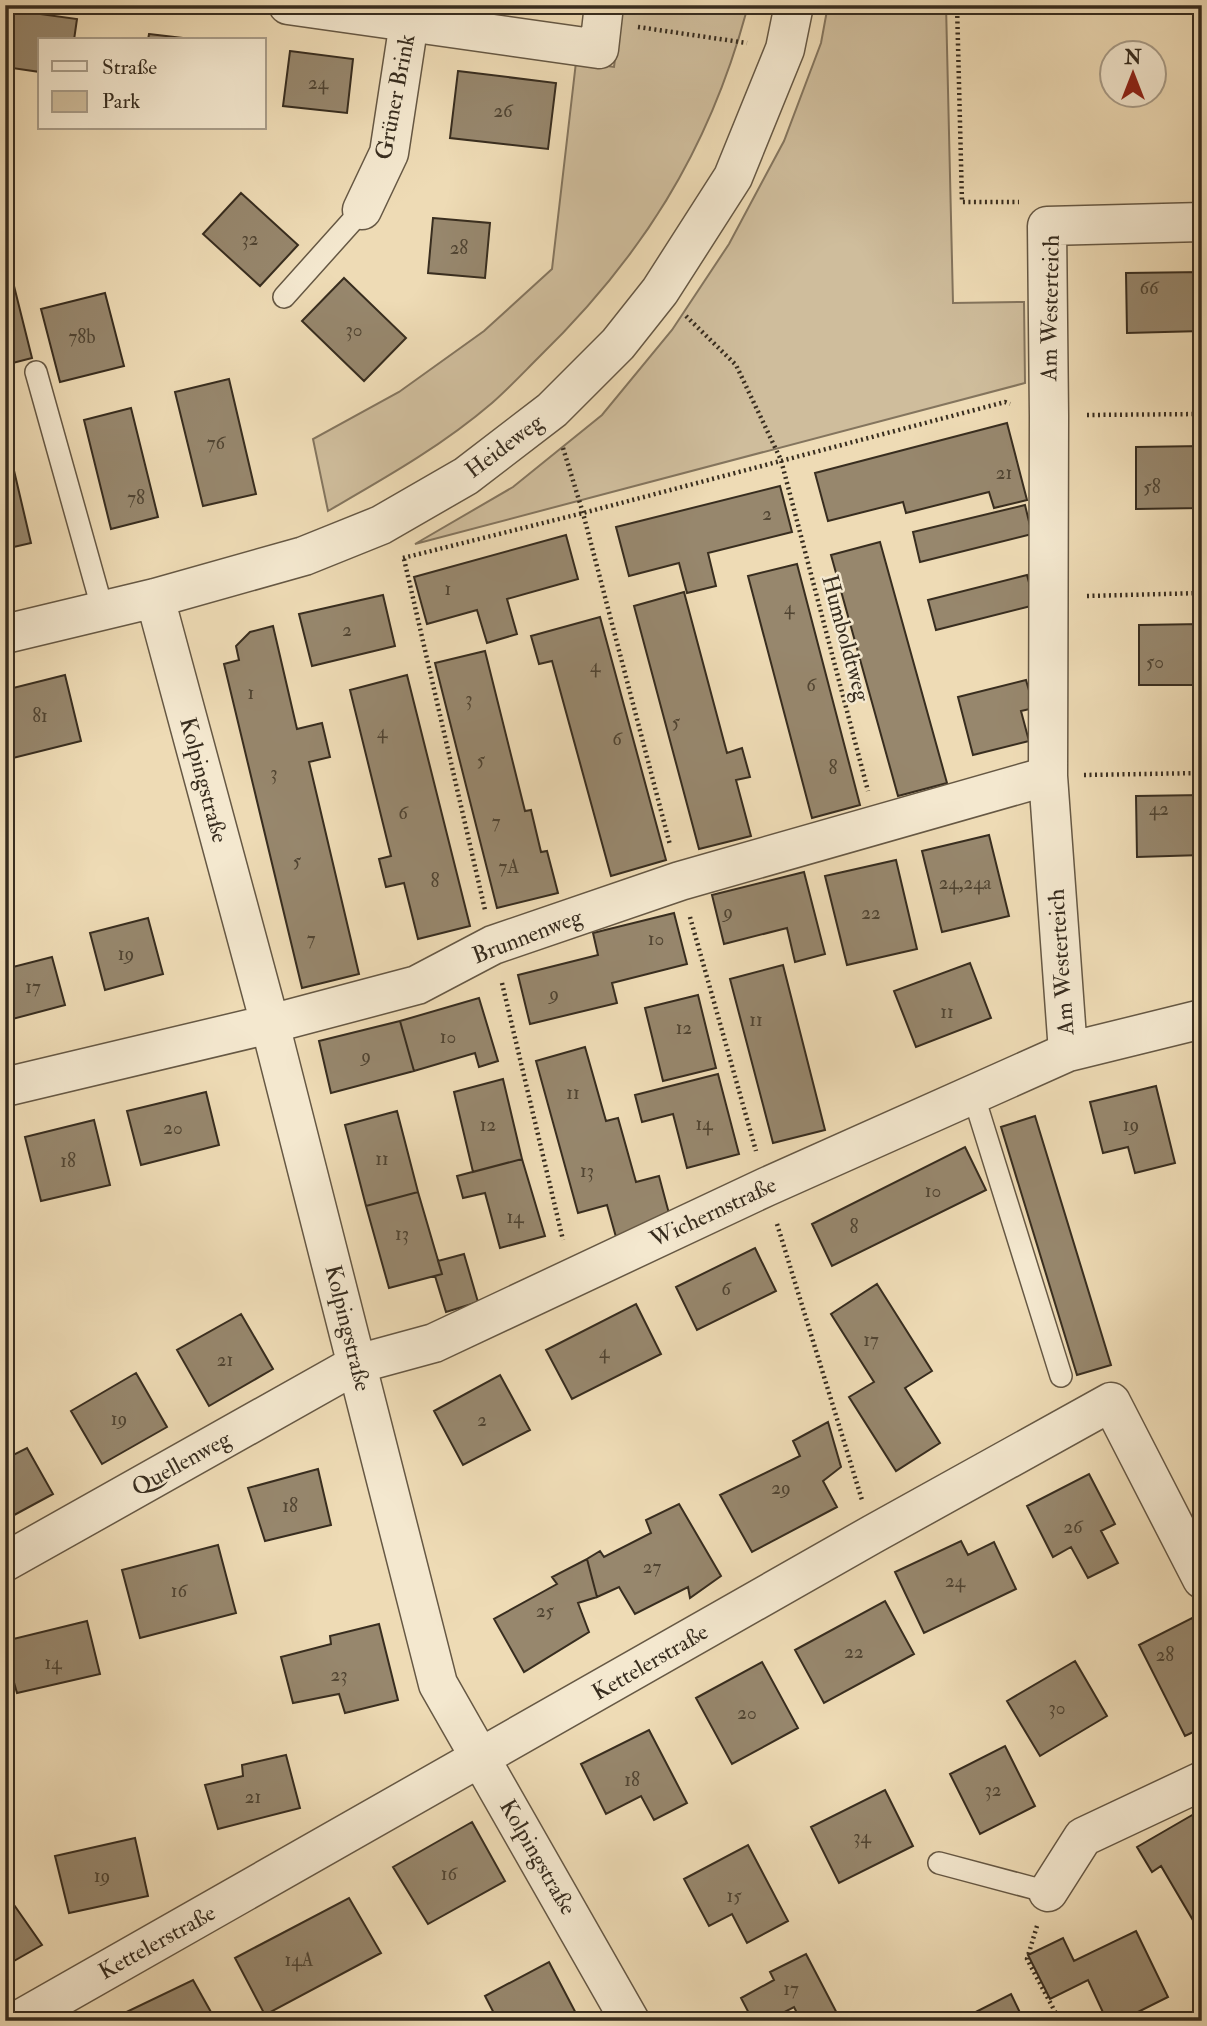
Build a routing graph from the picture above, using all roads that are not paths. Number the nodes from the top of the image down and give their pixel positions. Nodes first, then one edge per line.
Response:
1 (288, 5) edge
2 (794, 5) edge
3 (603, 14) edge
4 (409, 22) junction
5 (362, 211) joint
6 (1202, 222) edge
7 (284, 298) dead end
8 (36, 372) dead end
9 (155, 598) junction
10 (103, 611) junction
11 (5, 634) edge
12 (1048, 776) junction
13 (1202, 1019) edge
14 (270, 1024) junction
15 (1068, 1052) junction
16 (5, 1087) edge
17 (974, 1094) junction
18 (357, 1364) junction
19 (1061, 1376) dead end
20 (5, 1562) edge
21 (1202, 1579) edge
22 (482, 1758) junction
23 (1202, 1781) edge
24 (939, 1863) dead end
25 (1048, 1892) joint
26 (17, 2021) edge
27 (630, 2021) edge

1 - 4 street, Grüner Brink
2 - 9 street, Heideweg
3 - 4 street, Grüner Brink
4 - 5 street, Grüner Brink
5 - 7 lane
6 - 12 street, Am Westerteich
8 - 10 lane
9 - 10 street, Heideweg
9 - 14 street, Kolpingstraße
10 - 11 street, Heideweg
12 - 14 street, Brunnenweg
12 - 15 street, Am Westerteich
13 - 15 street, Am Westerteich
14 - 16 street, Brunnenweg
14 - 18 street, Kolpingstraße
15 - 17 street, Wichernstraße
17 - 18 street, Wichernstraße
17 - 19 lane
18 - 20 street, Quellenweg
18 - 22 street, Kolpingstraße
21 - 22 street, Kettelerstraße
22 - 26 street, Kettelerstraße
22 - 27 street, Kolpingstraße
23 - 25 street
24 - 25 lane

